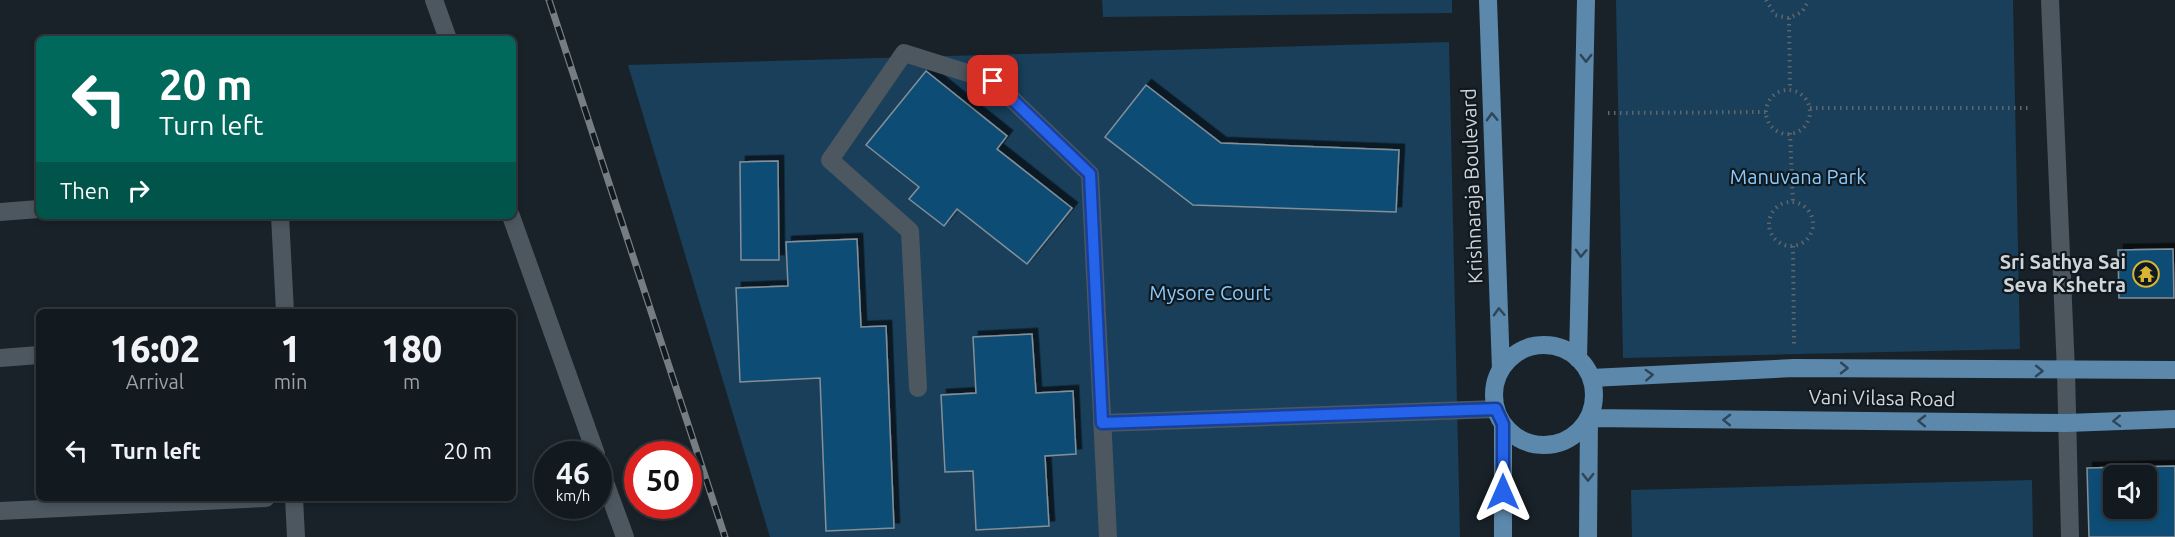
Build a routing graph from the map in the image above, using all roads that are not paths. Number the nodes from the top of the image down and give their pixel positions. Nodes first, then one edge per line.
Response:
1 (434, 0) edge
2 (1488, 0) edge
3 (1586, 0) edge
4 (2050, 0) edge
5 (447, 36) edge
6 (36, 209) edge
7 (0, 212) edge
8 (280, 219) edge
9 (512, 219) edge
10 (285, 309) edge
11 (36, 355) edge
12 (0, 358) edge
13 (1578, 359) junction
14 (1501, 370) junction
15 (2175, 370) edge
16 (2066, 371) junction
17 (1591, 378) junction
18 (918, 388) dead end
19 (1499, 417) junction
20 (1589, 418) junction
21 (2175, 418) edge
22 (1102, 423) junction
23 (2067, 423) junction
24 (591, 441) edge
25 (205, 501) edge
26 (294, 501) edge
27 (612, 501) edge
28 (0, 511) edge
29 (296, 537) edge
30 (625, 537) edge
31 (1108, 537) edge
32 (1503, 537) edge
33 (1588, 537) edge
34 (2070, 537) edge

1 - 5 street
14 -> 2 main road, Krishnaraja Boulevard
3 -> 13 main road
4 - 16 street
6 - 7 street
8 - 10 street
9 - 24 street
11 - 12 street
13 - 14 main road
13 - 17 main road
14 - 19 main road
15 - 16 main road, Vani Vilasa Road
17 -> 16 main road, Vani Vilasa Road
16 - 23 street
17 - 20 main road
18 - 22 street
19 - 20 main road
19 - 22 street
19 - 32 main road
23 -> 20 main road, Vani Vilasa Road
20 -> 33 main road
21 -> 23 main road, Vani Vilasa Road
22 - 31 street
23 - 34 street
25 - 28 street
26 - 29 street
27 - 30 street

